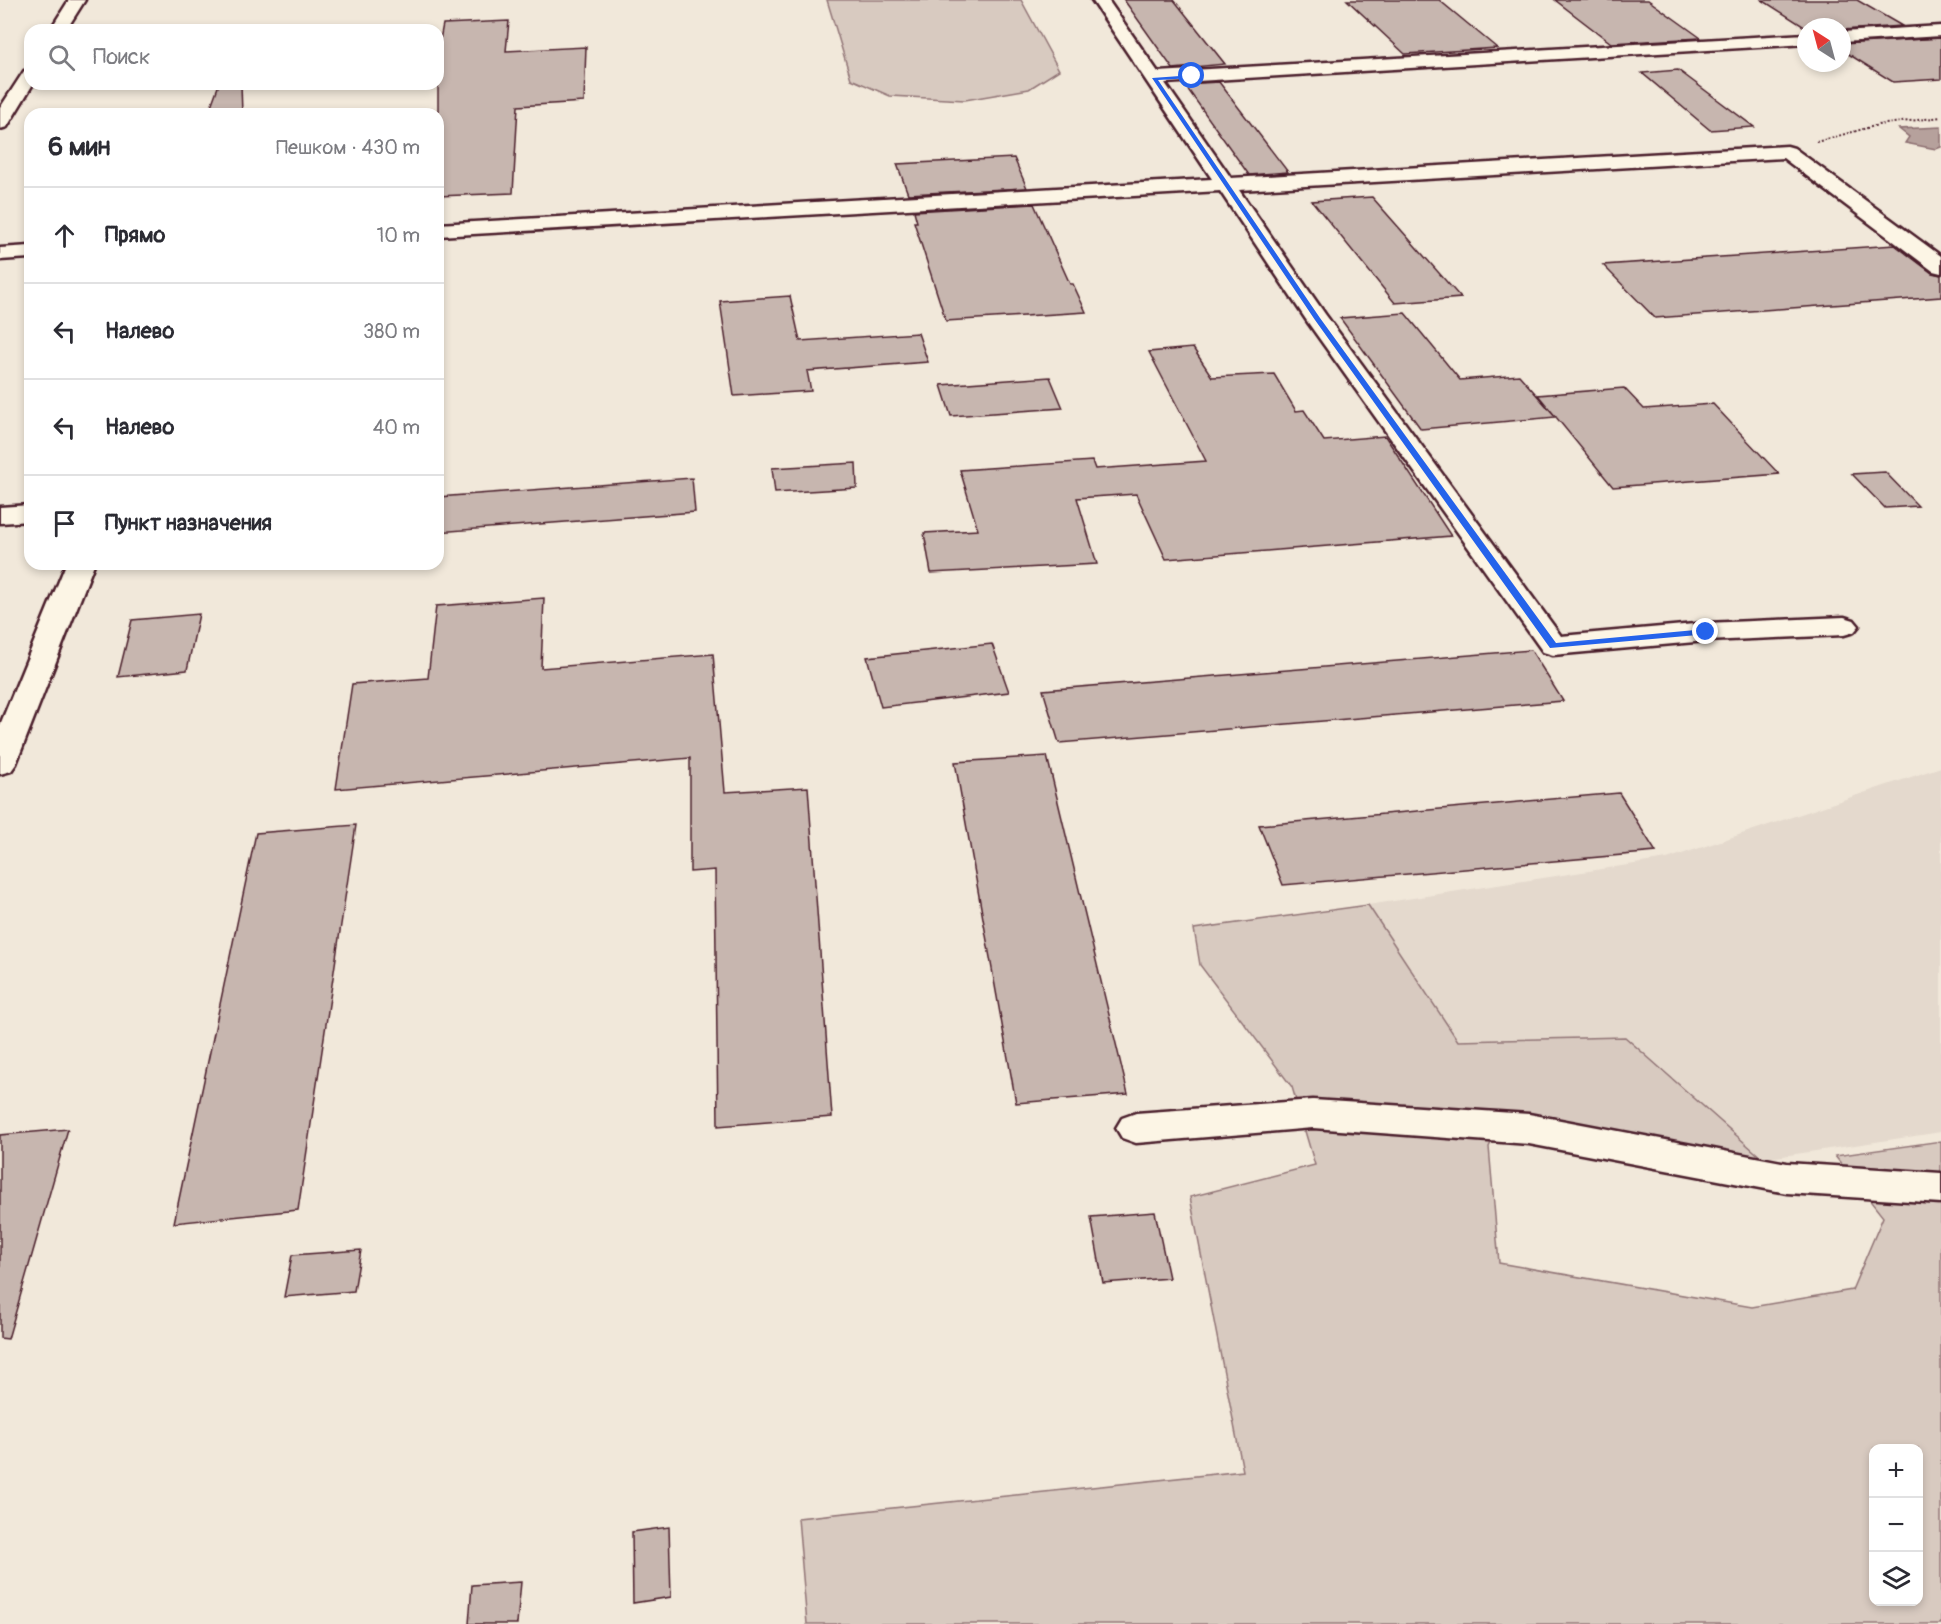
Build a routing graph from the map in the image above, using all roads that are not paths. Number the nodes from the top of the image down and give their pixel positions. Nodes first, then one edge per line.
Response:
1 (77, 0) edge
2 (1100, 0) edge
3 (62, 24) edge
4 (1941, 31) edge
5 (1851, 36) edge
6 (1797, 40) edge
7 (1154, 78) junction
8 (24, 85) edge
9 (0, 123) edge
10 (1226, 183) junction
11 (444, 230) edge
12 (24, 252) edge
13 (0, 254) edge
14 (1941, 266) edge
15 (24, 513) edge
16 (0, 515) edge
17 (78, 570) edge
18 (1844, 626) dead end
19 (0, 764) edge
20 (1136, 1128) dead end
21 (1941, 1188) edge

1 - 3 lane
2 - 7 lane
4 - 5 lane
6 - 7 lane
7 - 10 lane
8 - 9 lane
10 - 11 lane
10 - 14 lane
10 - 18 lane
12 - 13 lane
15 - 16 lane
17 - 19 lane
20 - 21 lane

